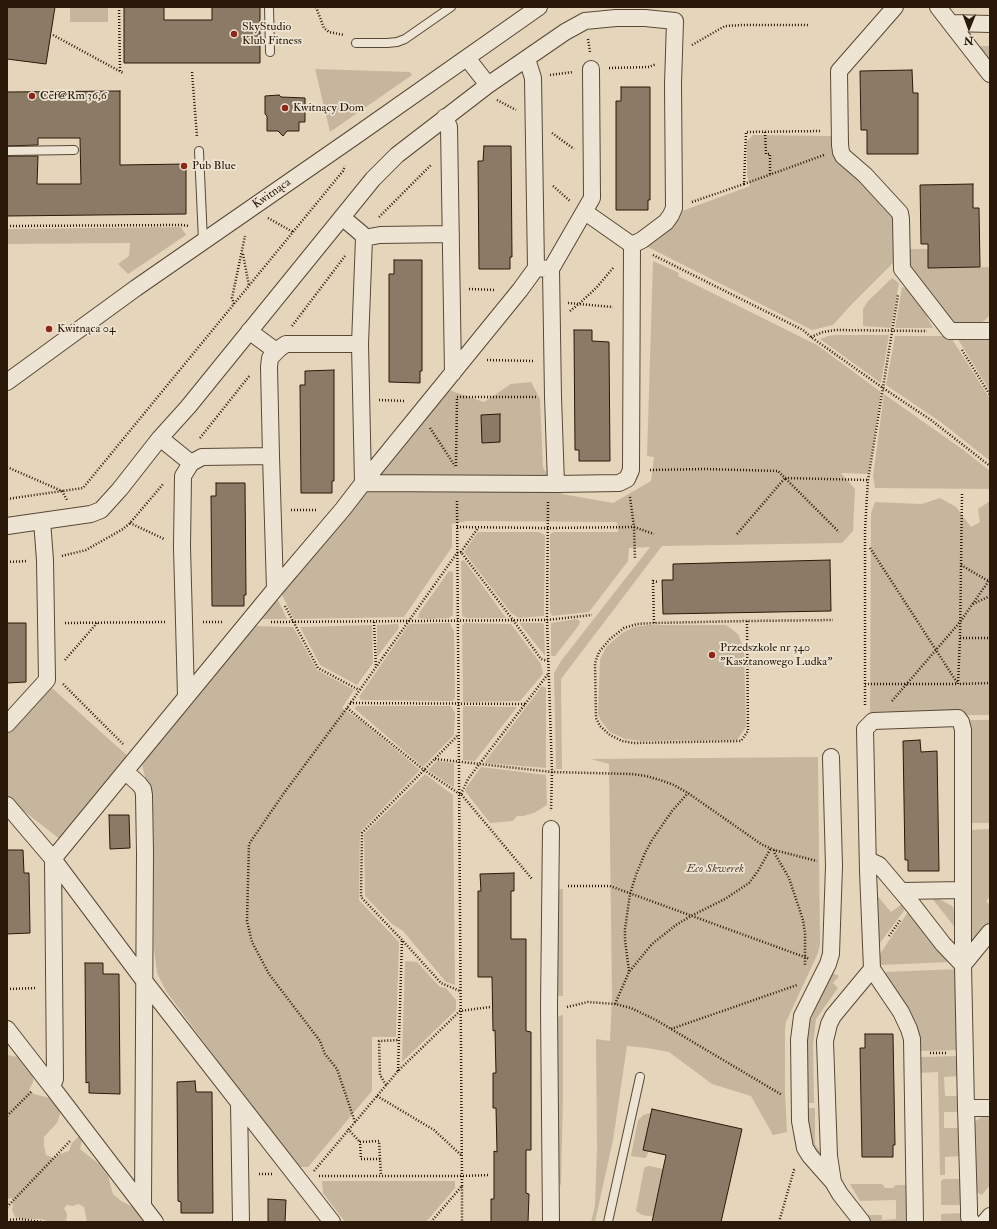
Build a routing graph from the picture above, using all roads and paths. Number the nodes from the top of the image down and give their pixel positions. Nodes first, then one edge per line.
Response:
1 (119, 7) edge
2 (270, 7) edge
3 (318, 7) edge
4 (451, 7) edge
5 (539, 7) edge
6 (895, 7) edge
7 (938, 7) edge
8 (318, 12) dead end
9 (951, 23) junction
10 (990, 24) edge
11 (808, 25) dead end
12 (53, 35) dead end
13 (356, 43) dead end
14 (270, 52) dead end
15 (674, 55) junction
16 (466, 58) junction
17 (527, 59) junction
18 (591, 69) joint
19 (192, 72) dead end
20 (990, 74) edge
21 (488, 85) junction
22 (445, 117) junction
23 (534, 120) junction
24 (839, 131) junction
25 (765, 132) junction
26 (449, 146) junction
27 (840, 149) junction
28 (74, 150) dead end
29 (7, 151) edge
30 (199, 151) joint
31 (346, 160) dead end
32 (591, 163) junction
33 (534, 169) junction
34 (770, 175) junction
35 (744, 184) junction
36 (674, 208) junction
37 (585, 212) junction
38 (264, 216) dead end
39 (343, 218) junction
40 (7, 226) edge
41 (293, 232) junction
42 (246, 234) dead end
43 (451, 234) junction
44 (203, 235) junction
45 (363, 236) junction
46 (632, 245) junction
47 (242, 252) junction
48 (544, 269) junction
49 (902, 269) junction
50 (249, 286) junction
51 (452, 289) junction
52 (520, 290) junction
53 (552, 302) junction
54 (580, 303) junction
55 (234, 304) junction
56 (631, 311) junction
57 (552, 325) junction
58 (292, 327) dead end
59 (893, 330) junction
60 (249, 331) junction
61 (950, 331) junction
62 (990, 331) edge
63 (811, 337) junction
64 (360, 344) junction
65 (276, 351) junction
66 (463, 360) junction
67 (552, 361) junction
68 (453, 373) junction
69 (7, 382) edge
70 (884, 388) junction
71 (990, 395) edge
72 (457, 397) junction
73 (553, 397) junction
74 (420, 413) junction
75 (160, 438) junction
76 (271, 456) junction
77 (191, 462) junction
78 (990, 466) edge
79 (7, 467) edge
80 (629, 474) junction
81 (785, 478) junction
82 (868, 480) junction
83 (363, 483) junction
84 (456, 483) junction
85 (552, 484) junction
86 (62, 491) junction
87 (962, 494) dead end
88 (7, 499) edge
89 (343, 509) junction
90 (272, 511) junction
91 (42, 521) junction
92 (130, 523) dead end
93 (7, 526) edge
94 (457, 527) junction
95 (634, 527) junction
96 (478, 528) junction
97 (547, 528) junction
98 (838, 532) dead end
99 (654, 534) dead end
100 (737, 534) dead end
101 (182, 547) junction
102 (870, 548) dead end
103 (459, 552) junction
104 (635, 559) dead end
105 (961, 565) junction
106 (989, 580) edge
107 (659, 582) dead end
108 (275, 589) junction
109 (990, 596) edge
110 (972, 605) junction
111 (592, 615) dead end
112 (513, 620) junction
113 (547, 620) junction
114 (833, 620) dead end
115 (457, 621) junction
116 (747, 621) junction
117 (98, 622) junction
118 (184, 622) junction
119 (247, 622) junction
120 (293, 622) junction
121 (374, 622) junction
122 (407, 622) junction
123 (960, 622) junction
124 (46, 623) junction
125 (654, 623) junction
126 (960, 638) junction
127 (990, 638) edge
128 (936, 651) junction
129 (548, 661) junction
130 (376, 667) junction
131 (548, 674) junction
132 (50, 677) junction
133 (990, 683) edge
134 (958, 684) junction
135 (907, 685) junction
136 (360, 690) junction
137 (186, 696) junction
138 (350, 703) junction
139 (457, 704) junction
140 (525, 704) junction
141 (347, 708) junction
142 (873, 721) junction
143 (7, 724) edge
144 (457, 735) junction
145 (831, 757) dead end
146 (137, 758) junction
147 (435, 759) junction
148 (458, 761) junction
149 (479, 764) junction
150 (424, 770) junction
151 (126, 772) junction
152 (552, 772) junction
153 (688, 793) junction
154 (460, 794) junction
155 (7, 806) edge
156 (550, 830) joint
157 (771, 848) junction
158 (774, 850) junction
159 (53, 860) junction
160 (868, 860) junction
161 (834, 866) junction
162 (549, 886) junction
163 (963, 890) junction
164 (630, 894) junction
165 (907, 898) junction
166 (692, 916) junction
167 (990, 932) edge
168 (402, 940) junction
169 (806, 957) junction
170 (872, 962) junction
171 (828, 964) junction
172 (963, 966) junction
173 (629, 972) junction
174 (805, 973) dead end
175 (145, 982) junction
176 (802, 982) dead end
177 (54, 987) junction
178 (7, 989) edge
179 (460, 991) junction
180 (615, 1004) junction
181 (490, 1007) dead end
182 (549, 1008) junction
183 (460, 1011) junction
184 (7, 1029) edge
185 (671, 1029) junction
186 (399, 1040) junction
187 (912, 1053) junction
188 (966, 1053) junction
189 (398, 1071) junction
190 (640, 1077) dead end
191 (48, 1082) junction
192 (386, 1085) junction
193 (376, 1096) junction
194 (239, 1103) junction
195 (799, 1103) junction
196 (966, 1108) junction
197 (990, 1108) edge
198 (7, 1116) edge
199 (355, 1122) junction
200 (83, 1128) junction
201 (348, 1129) junction
202 (360, 1142) junction
203 (461, 1155) junction
204 (810, 1156) junction
205 (380, 1159) junction
206 (240, 1173) junction
207 (490, 1175) dead end
208 (302, 1176) junction
209 (381, 1176) junction
210 (462, 1176) junction
211 (833, 1182) junction
212 (462, 1186) junction
213 (143, 1205) junction
214 (7, 1207) edge
215 (990, 1216) edge
216 (7, 1220) edge
217 (42, 1222) edge
218 (155, 1222) edge
219 (241, 1222) edge
220 (331, 1222) edge
221 (431, 1222) edge
222 (462, 1222) edge
223 (551, 1222) edge
224 (608, 1222) edge
225 (779, 1222) edge
226 (862, 1222) edge
227 (915, 1222) edge
228 (972, 1222) edge
229 (985, 1222) edge

1 - 12 path
2 - 14 lane
3 - 8 path
4 - 13 lane
5 - 16 street, Kwitnąca
6 - 24 street
7 - 9 street
9 - 10 street
9 - 20 street
11 - 15 path
15 - 17 street
15 - 18 path
15 - 36 street
16 - 21 street
16 - 44 street, Kwitnąca
17 - 21 street
17 - 23 street
18 - 32 street
19 - 30 path
21 - 22 street
22 - 26 street
22 - 39 street
23 - 32 path
23 - 33 street
24 - 25 path
24 - 27 street
25 - 34 path
25 - 35 path
26 - 43 street
26 - 45 path
27 - 34 path
27 - 49 street
28 - 29 lane
30 - 44 lane
31 - 41 path
32 - 37 street
33 - 37 path
33 - 48 street
34 - 35 path
35 - 36 path
36 - 46 street
37 - 46 street
37 - 48 street
38 - 41 path
39 - 45 street
39 - 60 street
40 - 44 path
41 - 50 path
42 - 47 path
43 - 45 street
43 - 51 street
44 - 69 street, Kwitnąca
45 - 58 path
45 - 64 street
46 - 54 path
46 - 56 street
46 - 63 path
47 - 50 path
47 - 55 path
48 - 52 street
48 - 53 street
49 - 59 path
49 - 61 street
50 - 55 path
51 - 52 path
51 - 68 street
52 - 66 street
53 - 54 path
53 - 57 street
54 - 56 path
54 - 57 path
55 - 86 path
56 - 80 street
57 - 67 street
59 - 61 path
59 - 63 path
59 - 70 path
60 - 65 street
60 - 75 street
61 - 62 street
61 - 71 path
63 - 70 path
64 - 65 street
64 - 83 street
65 - 76 street
66 - 67 path
66 - 68 street
67 - 73 street
68 - 72 path
68 - 74 street
70 - 78 path
70 - 82 path
72 - 73 path
72 - 74 path
73 - 85 street
74 - 83 street
75 - 77 street
75 - 91 street
76 - 77 street
76 - 90 street
77 - 101 street
79 - 86 path
80 - 81 path
80 - 85 street
80 - 95 path
81 - 82 path
81 - 98 path
81 - 100 path
82 - 135 path
83 - 84 street
83 - 89 street
84 - 85 street
84 - 94 path
85 - 97 path
86 - 88 path
87 - 105 path
89 - 90 path
89 - 108 street
90 - 108 street
91 - 93 street
91 - 124 street
92 - 101 path
94 - 96 path
94 - 103 path
95 - 97 path
95 - 99 path
95 - 104 path
96 - 97 path
96 - 103 path
97 - 113 path
101 - 118 street
102 - 128 path
103 - 112 path
103 - 115 path
103 - 122 path
105 - 106 path
105 - 123 path
106 - 110 path
107 - 125 path
108 - 119 street
108 - 120 path
109 - 110 path
110 - 123 path
111 - 113 path
112 - 113 path
112 - 115 path
112 - 129 path
113 - 129 path
114 - 116 path
115 - 122 path
115 - 139 path
116 - 125 path
116 - 125 path
117 - 118 path
117 - 124 path
117 - 132 path
118 - 119 path
118 - 137 street
119 - 120 path
119 - 137 street
120 - 121 path
120 - 136 path
121 - 122 path
121 - 130 path
122 - 130 path
123 - 126 path
123 - 128 path
124 - 132 street
126 - 127 path
126 - 134 path
128 - 134 path
128 - 135 path
129 - 131 path
130 - 136 path
131 - 140 path
131 - 152 path
132 - 143 street
132 - 146 path
133 - 134 path
134 - 135 path
135 - 142 path
136 - 138 path
137 - 146 street
138 - 139 path
138 - 141 path
139 - 140 path
139 - 144 path
140 - 149 path
141 - 150 path
141 - 199 path
142 - 160 street
142 - 163 street
144 - 147 path
144 - 148 path
145 - 161 street
146 - 151 street
147 - 148 path
147 - 150 path
148 - 149 path
148 - 154 path
149 - 152 path
149 - 154 path
150 - 154 path
150 - 168 path
151 - 159 street
151 - 175 street
152 - 153 path
152 - 156 path
153 - 157 path
153 - 164 path
154 - 162 path
154 - 179 path
155 - 159 street
156 - 162 street
157 - 158 path
157 - 166 path
158 - 161 path
158 - 169 path
159 - 175 street
159 - 177 street
160 - 165 street
160 - 170 street
161 - 171 street
162 - 164 path
162 - 182 street
163 - 165 street
163 - 172 street
164 - 166 path
164 - 173 path
165 - 170 path
165 - 172 street
166 - 169 path
166 - 173 path
167 - 172 street
168 - 179 path
168 - 186 path
169 - 171 path
169 - 174 path
170 - 187 street
170 - 211 street
171 - 195 street
172 - 188 street
173 - 180 path
175 - 194 street
175 - 213 street
176 - 185 path
177 - 178 path
177 - 191 street
179 - 183 path
180 - 182 path
180 - 185 path
181 - 183 path
182 - 223 street
183 - 189 path
183 - 203 path
184 - 191 street
185 - 195 path
186 - 189 path
186 - 192 path
187 - 188 path
187 - 227 street
188 - 196 street
189 - 192 path
190 - 224 lane
191 - 198 path
191 - 200 street
192 - 193 path
193 - 199 path
193 - 203 path
194 - 206 street
194 - 208 street
195 - 204 street
196 - 197 street
196 - 228 street
199 - 201 path
200 - 213 street
200 - 214 path
201 - 202 path
201 - 208 path
202 - 205 path
202 - 205 path
203 - 210 path
204 - 211 street
204 - 225 path
205 - 209 path
206 - 208 path
206 - 219 street
207 - 210 path
208 - 209 path
208 - 220 street
209 - 210 path
210 - 212 path
211 - 226 street
212 - 221 path
212 - 222 path
213 - 218 street
215 - 229 street
216 - 217 path

